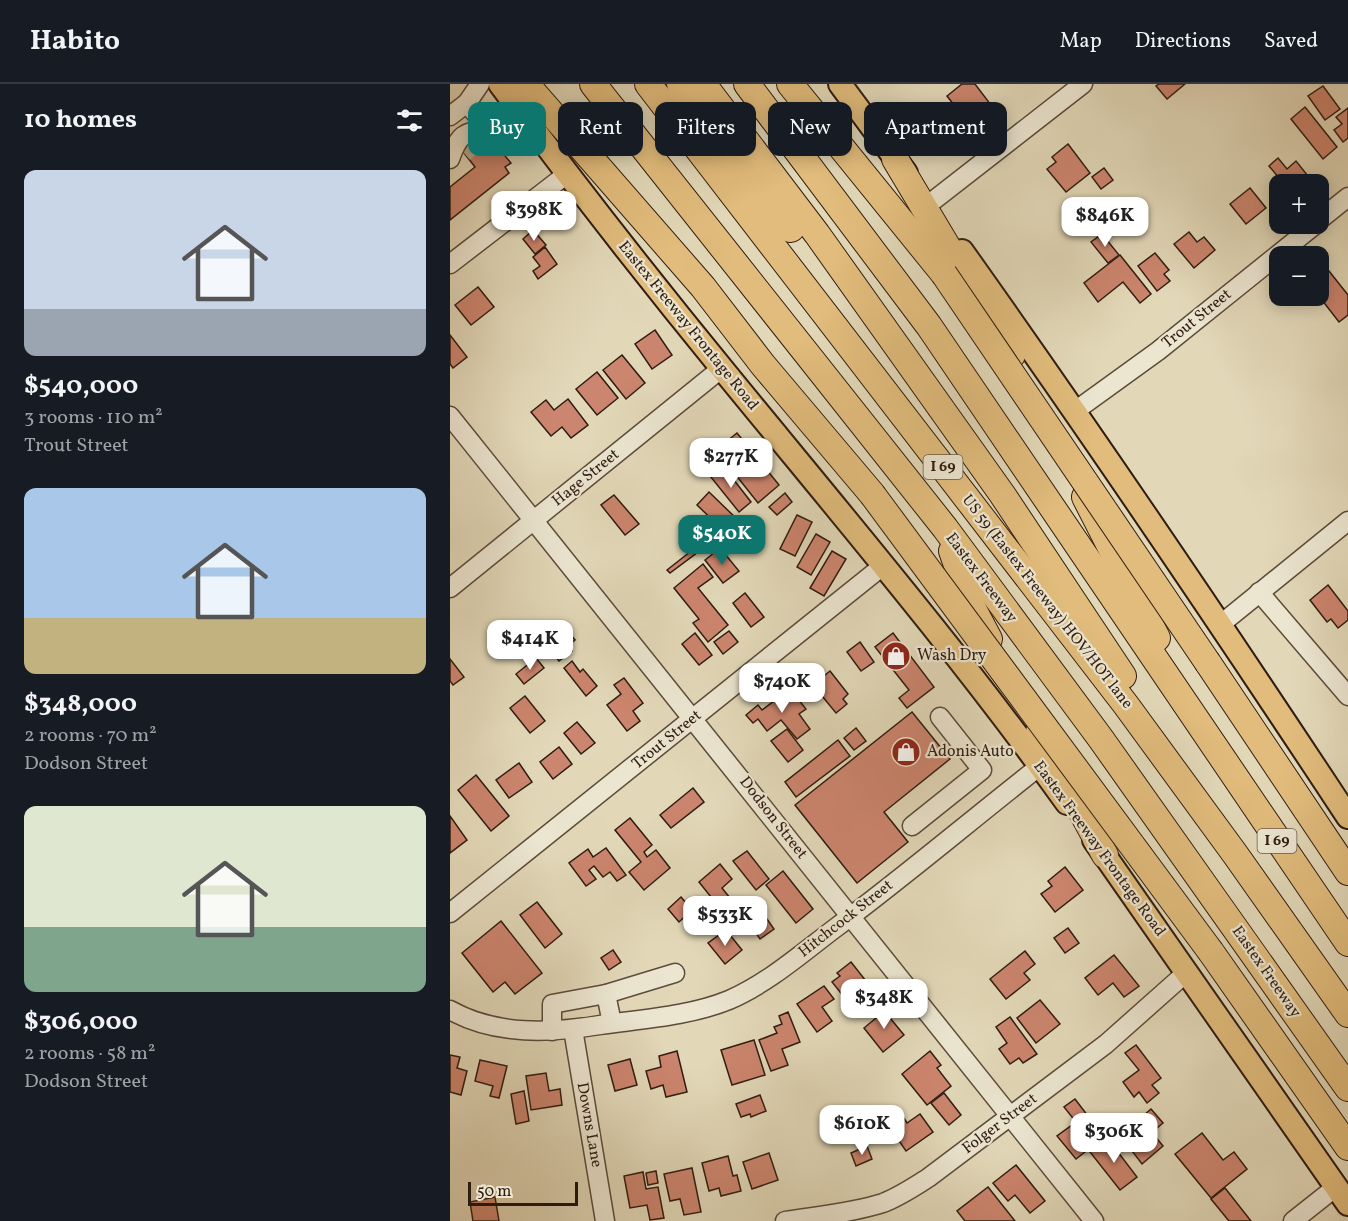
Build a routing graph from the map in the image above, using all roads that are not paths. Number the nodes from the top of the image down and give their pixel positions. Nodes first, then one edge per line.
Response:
1 (480, 84) edge
2 (500, 84) edge
3 (526, 84) edge
4 (593, 84) edge
5 (648, 84) edge
6 (667, 84) edge
7 (680, 84) edge
8 (703, 84) edge
9 (747, 84) edge
10 (790, 84) edge
11 (840, 84) edge
12 (1083, 84) edge
13 (513, 102) edge
14 (467, 103) joint
15 (450, 116) edge
16 (468, 132) tunnel mouth
17 (546, 146) edge
18 (455, 157) edge
19 (895, 159) junction
20 (567, 174) junction
21 (1348, 197) edge
22 (763, 201) junction
23 (929, 204) junction
24 (1329, 212) edge
25 (1302, 234) edge
26 (450, 264) edge
27 (722, 368) junction
28 (1075, 411) junction
29 (450, 416) edge
30 (535, 520) junction
31 (1348, 521) edge
32 (945, 528) junction
33 (884, 565) junction
34 (450, 588) edge
35 (1259, 592) junction
36 (1221, 624) junction
37 (1112, 660) junction
38 (1348, 696) edge
39 (1126, 705) junction
40 (940, 717) dead end
41 (694, 718) junction
42 (1207, 737) junction
43 (1040, 765) junction
44 (973, 778) junction
45 (993, 802) junction
46 (1348, 817) edge
47 (912, 826) dead end
48 (1235, 854) junction
49 (1105, 855) junction
50 (1348, 872) edge
51 (450, 913) edge
52 (851, 917) junction
53 (1348, 943) edge
54 (1187, 972) junction
55 (675, 973) dead end
56 (606, 994) junction
57 (450, 1010) edge
58 (1348, 1014) edge
59 (612, 1023) junction
60 (573, 1029) junction
61 (552, 1031) junction
62 (1348, 1088) edge
63 (1011, 1116) junction
64 (1348, 1147) edge
65 (1342, 1195) edge
66 (605, 1221) edge
67 (785, 1221) edge
68 (1094, 1221) edge
69 (1293, 1221) edge

1 - 14 street
2 - 13 main road, Eastex Freeway Frontage Road
3 - 64 highway, bridge
4 - 32 highway, Eastex Freeway / I 69
5 - 39 highway, US 59 (Eastex Freeway) HOV/HOT lane / I 69
6 - 22 highway
7 - 22 highway
8 - 37 highway
9 - 42 highway, I 69
10 - 50 highway, bridge
11 - 19 main road
12 - 23 street
14 - 15 street
16 - 18 street
17 - 20 main road, Eastex Freeway Frontage Road
19 - 23 main road
19 - 42 highway
20 - 26 street
20 - 27 main road, Eastex Freeway Frontage Road
21 - 24 street, Trout Street
22 - 37 highway
22 - 39 highway
23 - 28 main road
25 - 28 street, Trout Street
27 - 30 street, Hage Street
27 - 33 main road, Eastex Freeway Frontage Road
28 - 36 main road
29 - 30 street, Dodson Street
30 - 34 street, Hage Street
30 - 41 street, Dodson Street
31 - 35 street
32 - 49 highway
32 - 62 highway, Eastex Freeway / I 69
33 - 41 street, Trout Street
33 - 43 main road, Eastex Freeway Frontage Road
35 - 36 street
35 - 38 street
36 - 46 main road
37 - 48 highway
39 - 48 highway, US 59 (Eastex Freeway) HOV/HOT lane / I 69
40 - 44 street
41 - 51 street, Trout Street
41 - 52 street, Dodson Street
42 - 53 highway, I 69
43 - 45 street, Hitchcock Street
43 - 49 main road, Eastex Freeway Frontage Road
44 - 45 street
44 - 47 street
45 - 52 street, Hitchcock Street
48 - 58 highway, US 59 (Eastex Freeway) HOV/HOT lane
49 - 54 main road, Eastex Freeway Frontage Road
52 - 59 street, Hitchcock Street
52 - 63 street, Dodson Street
54 - 63 street, Folger Street
54 - 65 main road, Eastex Freeway Frontage Road
55 - 56 street
56 - 59 street
56 - 61 street
57 - 61 street, Hitchcock Street
59 - 60 street, Hitchcock Street
60 - 61 street, Hitchcock Street
60 - 66 street, Downs Lane
63 - 67 street, Folger Street
63 - 68 street, Dodson Street
65 - 69 street

